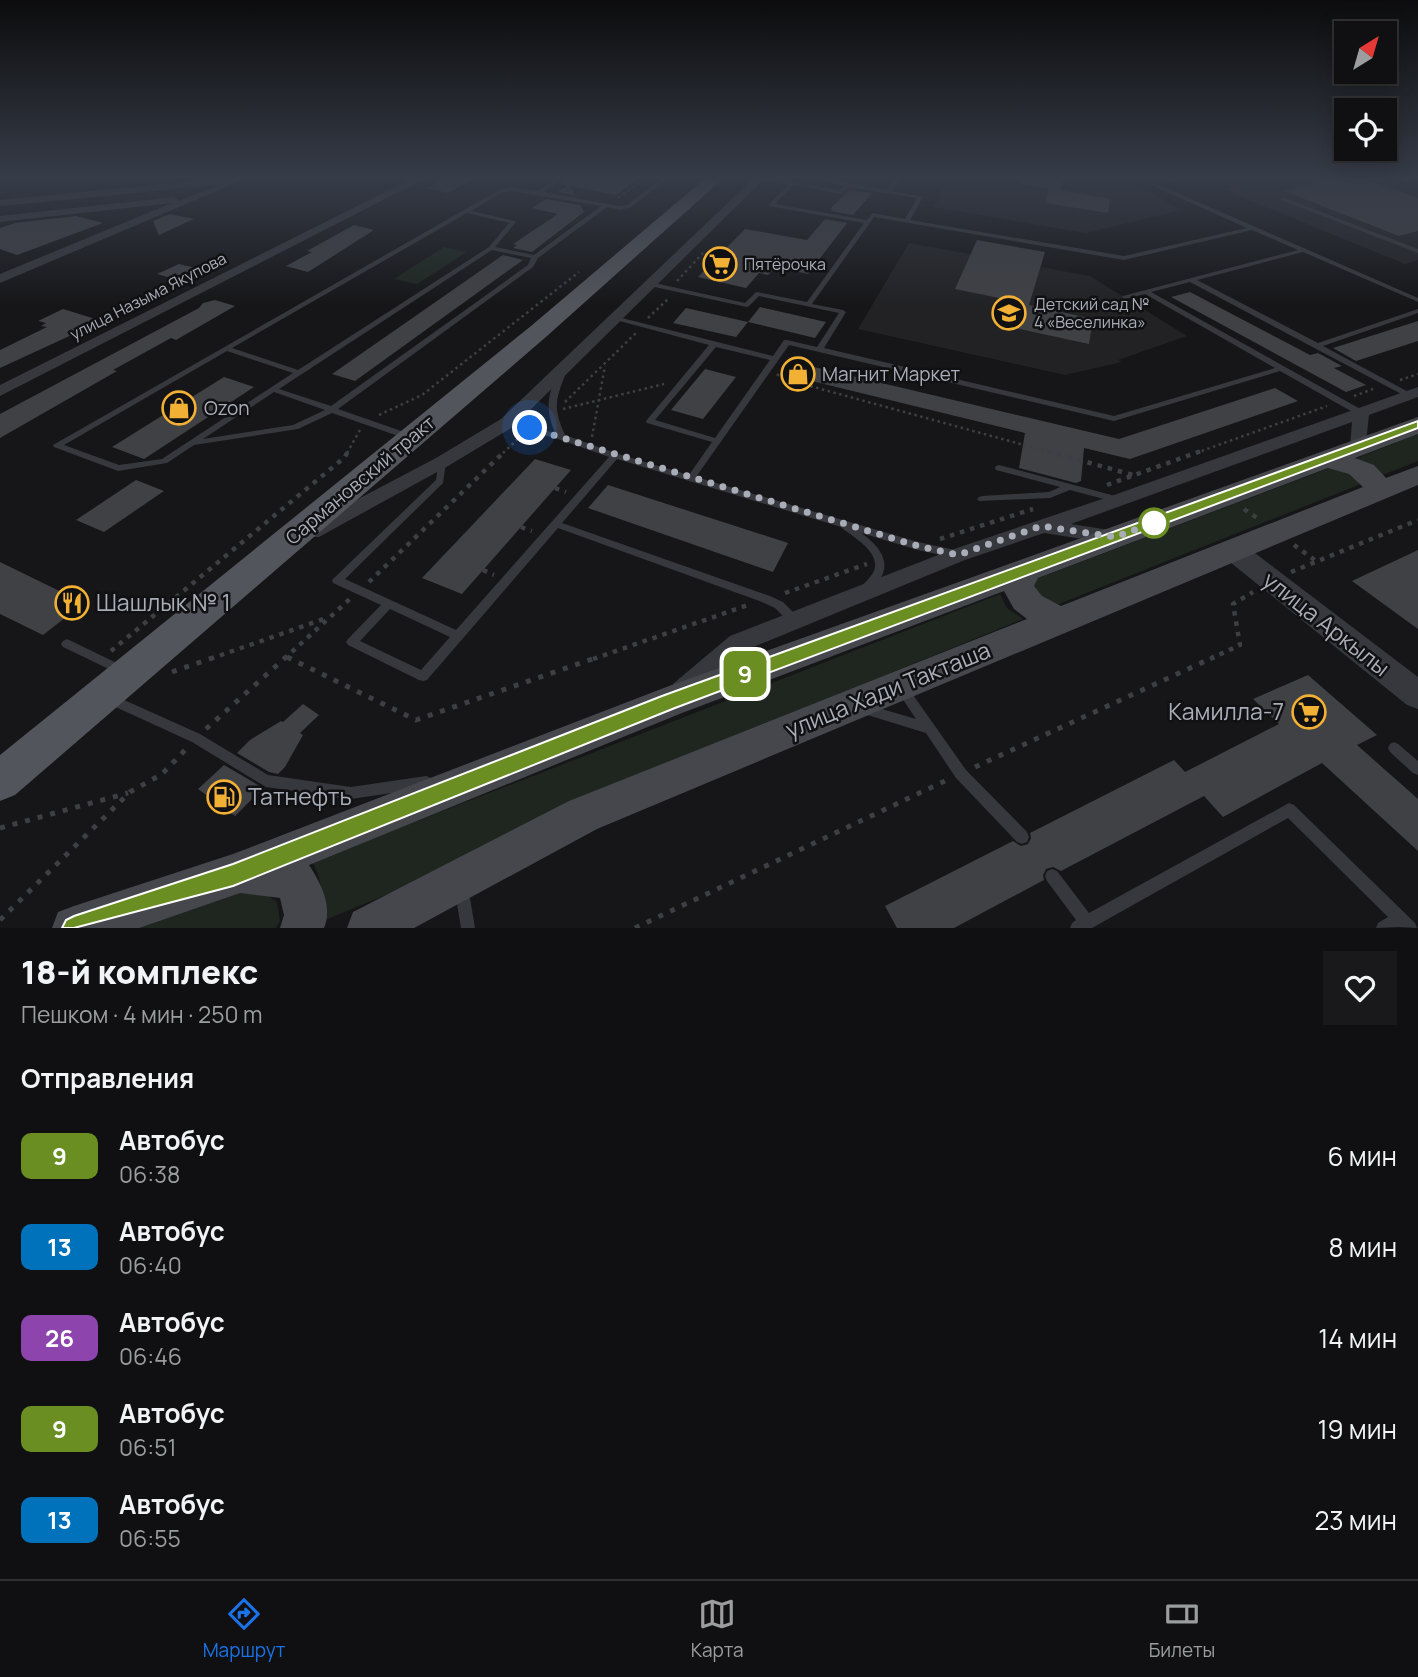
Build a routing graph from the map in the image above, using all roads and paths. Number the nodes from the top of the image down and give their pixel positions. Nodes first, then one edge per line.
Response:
1 (144, 219) edge
2 (339, 219) edge
3 (451, 219) edge
4 (501, 219) edge
5 (587, 219) edge
6 (667, 219) edge
7 (717, 219) edge
8 (853, 219) edge
9 (870, 219) edge
10 (897, 219) edge
11 (1232, 219) edge
12 (1336, 219) edge
13 (907, 221) joint
14 (868, 222) junction
15 (1252, 228) junction
16 (491, 248) junction
17 (709, 248) dead end
18 (1304, 250) junction
19 (1418, 251) edge
20 (535, 257) junction
21 (586, 267) dead end
22 (0, 279) edge
23 (1191, 280) junction
24 (650, 284) junction
25 (673, 288) junction
26 (1146, 292) junction
27 (1125, 297) dead end
28 (1418, 300) edge
29 (808, 305) junction
30 (1418, 311) edge
31 (614, 318) junction
32 (642, 325) junction
33 (714, 344) junction
34 (1317, 346) junction
35 (226, 348) junction
36 (819, 350) junction
37 (772, 363) junction
38 (606, 364) junction
39 (1281, 368) junction
40 (564, 369) junction
41 (298, 373) junction
42 (1418, 373) edge
43 (684, 379) junction
44 (1388, 384) junction
45 (273, 389) junction
46 (0, 391) edge
47 (599, 400) junction
48 (1340, 401) junction
49 (1415, 404) edge
50 (331, 410) junction
51 (1361, 413) junction
52 (365, 422) junction
53 (507, 423) junction
54 (530, 428) junction
55 (561, 437) junction
56 (412, 438) junction
57 (717, 441) junction
58 (190, 444) junction
59 (1359, 447) junction
60 (590, 448) junction
61 (615, 456) junction
62 (1326, 459) junction
63 (442, 462) junction
64 (999, 468) dead end
65 (1418, 475) edge
66 (1135, 476) junction
67 (691, 478) junction
68 (1071, 487) junction
69 (1087, 491) junction
70 (1379, 491) junction
71 (982, 499) dead end
72 (1121, 500) junction
73 (1237, 503) dead end
74 (1038, 517) junction
75 (1418, 520) edge
76 (835, 521) junction
77 (1263, 523) dead end
78 (556, 524) junction
79 (1115, 537) junction
80 (1287, 540) dead end
81 (918, 546) junction
82 (1234, 551) junction
83 (271, 555) junction
84 (958, 555) junction
85 (880, 560) junction
86 (1317, 561) junction
87 (1028, 569) junction
88 (1271, 581) junction
89 (360, 591) junction
90 (853, 597) junction
91 (766, 599) junction
92 (389, 604) junction
93 (328, 617) junction
94 (794, 620) junction
95 (1065, 621) junction
96 (458, 636) junction
97 (68, 644) dead end
98 (287, 657) junction
99 (170, 673) dead end
100 (111, 677) junction
101 (899, 684) junction
102 (1418, 695) edge
103 (669, 702) junction
104 (850, 705) junction
105 (930, 729) junction
106 (196, 738) junction
107 (1394, 748) dead end
108 (1418, 769) edge
109 (494, 772) junction
110 (961, 774) junction
111 (0, 781) edge
112 (130, 792) junction
113 (0, 828) edge
114 (0, 834) edge
115 (1022, 837) dead end
116 (233, 875) junction
117 (1052, 876) dead end
118 (460, 879) junction
119 (0, 920) edge
120 (1405, 923) edge
121 (1082, 925) edge
122 (74, 928) edge
123 (302, 928) edge
124 (369, 928) edge
125 (468, 928) edge
126 (635, 928) edge
127 (1383, 928) edge

1 - 22 street
2 - 46 street, улица Назыма Якупова
3 - 35 lane
4 - 16 lane
5 - 20 lane
6 - 56 main road, Сармановский тракт
7 - 24 street
8 - 14 lane
9 - 14 lane
10 - 13 lane
11 - 15 lane
12 - 19 lane
13 - 15 lane
14 - 29 lane
15 - 18 lane
16 - 20 lane
16 - 41 lane
17 - 25 path
18 - 23 lane
18 - 28 lane
20 - 50 lane
21 - 52 path
23 - 26 lane
23 - 34 lane
24 - 25 lane
24 - 31 street
25 - 29 lane
25 - 32 path
26 - 27 lane
26 - 39 lane
29 - 36 lane
30 - 34 lane
31 - 32 lane
31 - 40 street
32 - 33 lane
32 - 38 path
33 - 37 lane
33 - 43 lane
34 - 44 lane
35 - 41 lane
35 - 58 lane
36 - 37 lane
36 - 39 lane
37 - 57 lane
37 - 66 path
38 - 47 path
38 - 47 path
39 - 48 lane
40 - 53 street
40 - 55 lane
41 - 45 lane
42 - 44 path
43 - 47 path
43 - 57 lane
44 - 48 path
44 - 49 lane
45 - 50 lane
45 - 58 lane
47 - 60 path
48 - 51 lane
48 - 66 path
49 - 51 street
49 - 59 main road
50 - 52 lane
50 - 58 lane
51 - 59 street
51 - 72 street
52 - 56 lane
52 - 100 path
53 - 54 lane
53 - 63 street
54 - 55 lane
54 - 89 path
55 - 60 lane
56 - 83 main road, Сармановский тракт
57 - 67 lane
59 - 62 main road
60 - 61 lane
61 - 67 lane
61 - 78 lane
62 - 70 main road
62 - 79 main road
63 - 83 street
63 - 89 lane
64 - 68 lane
65 - 70 main road, улица Хади Такташа
66 - 69 path
67 - 76 lane
68 - 69 lane
68 - 71 lane
69 - 72 lane
70 - 82 main road, улица Хади Такташа
72 - 74 street
73 - 77 path
74 - 79 street
74 - 81 path
74 - 84 street
75 - 86 path
76 - 81 lane
76 - 85 lane
78 - 91 lane
78 - 96 lane
79 - 87 main road
80 - 86 path
81 - 84 lane
82 - 88 street, улица Аркылы
82 - 95 main road, улица Хади Такташа
83 - 100 main road, Сармановский тракт
84 - 90 street
85 - 90 lane
85 - 91 path
86 - 88 path
87 - 95 main road
87 - 103 main road
88 - 102 street, улица Аркылы
88 - 110 path
89 - 92 lane
89 - 93 path
90 - 94 street
91 - 94 lane
91 - 98 path
92 - 96 lane
92 - 96 lane
93 - 98 path
93 - 99 path
94 - 103 street
95 - 101 main road, улица Хади Такташа
97 - 100 lane
98 - 106 path
100 - 106 lane
100 - 111 main road, Сармановский тракт
101 - 104 main road, улица Хади Такташа
101 - 105 lane
103 - 109 main road
104 - 105 lane
104 - 118 main road, улица Хади Такташа
105 - 110 lane
106 - 109 lane
106 - 112 path
107 - 108 lane
109 - 116 main road
110 - 115 lane
110 - 126 path
112 - 113 path
112 - 119 path
113 - 114 path
116 - 122 main road
116 - 123 main road
117 - 121 lane
118 - 124 main road, улица Хади Такташа
118 - 125 lane
120 - 121 lane
120 - 127 lane

